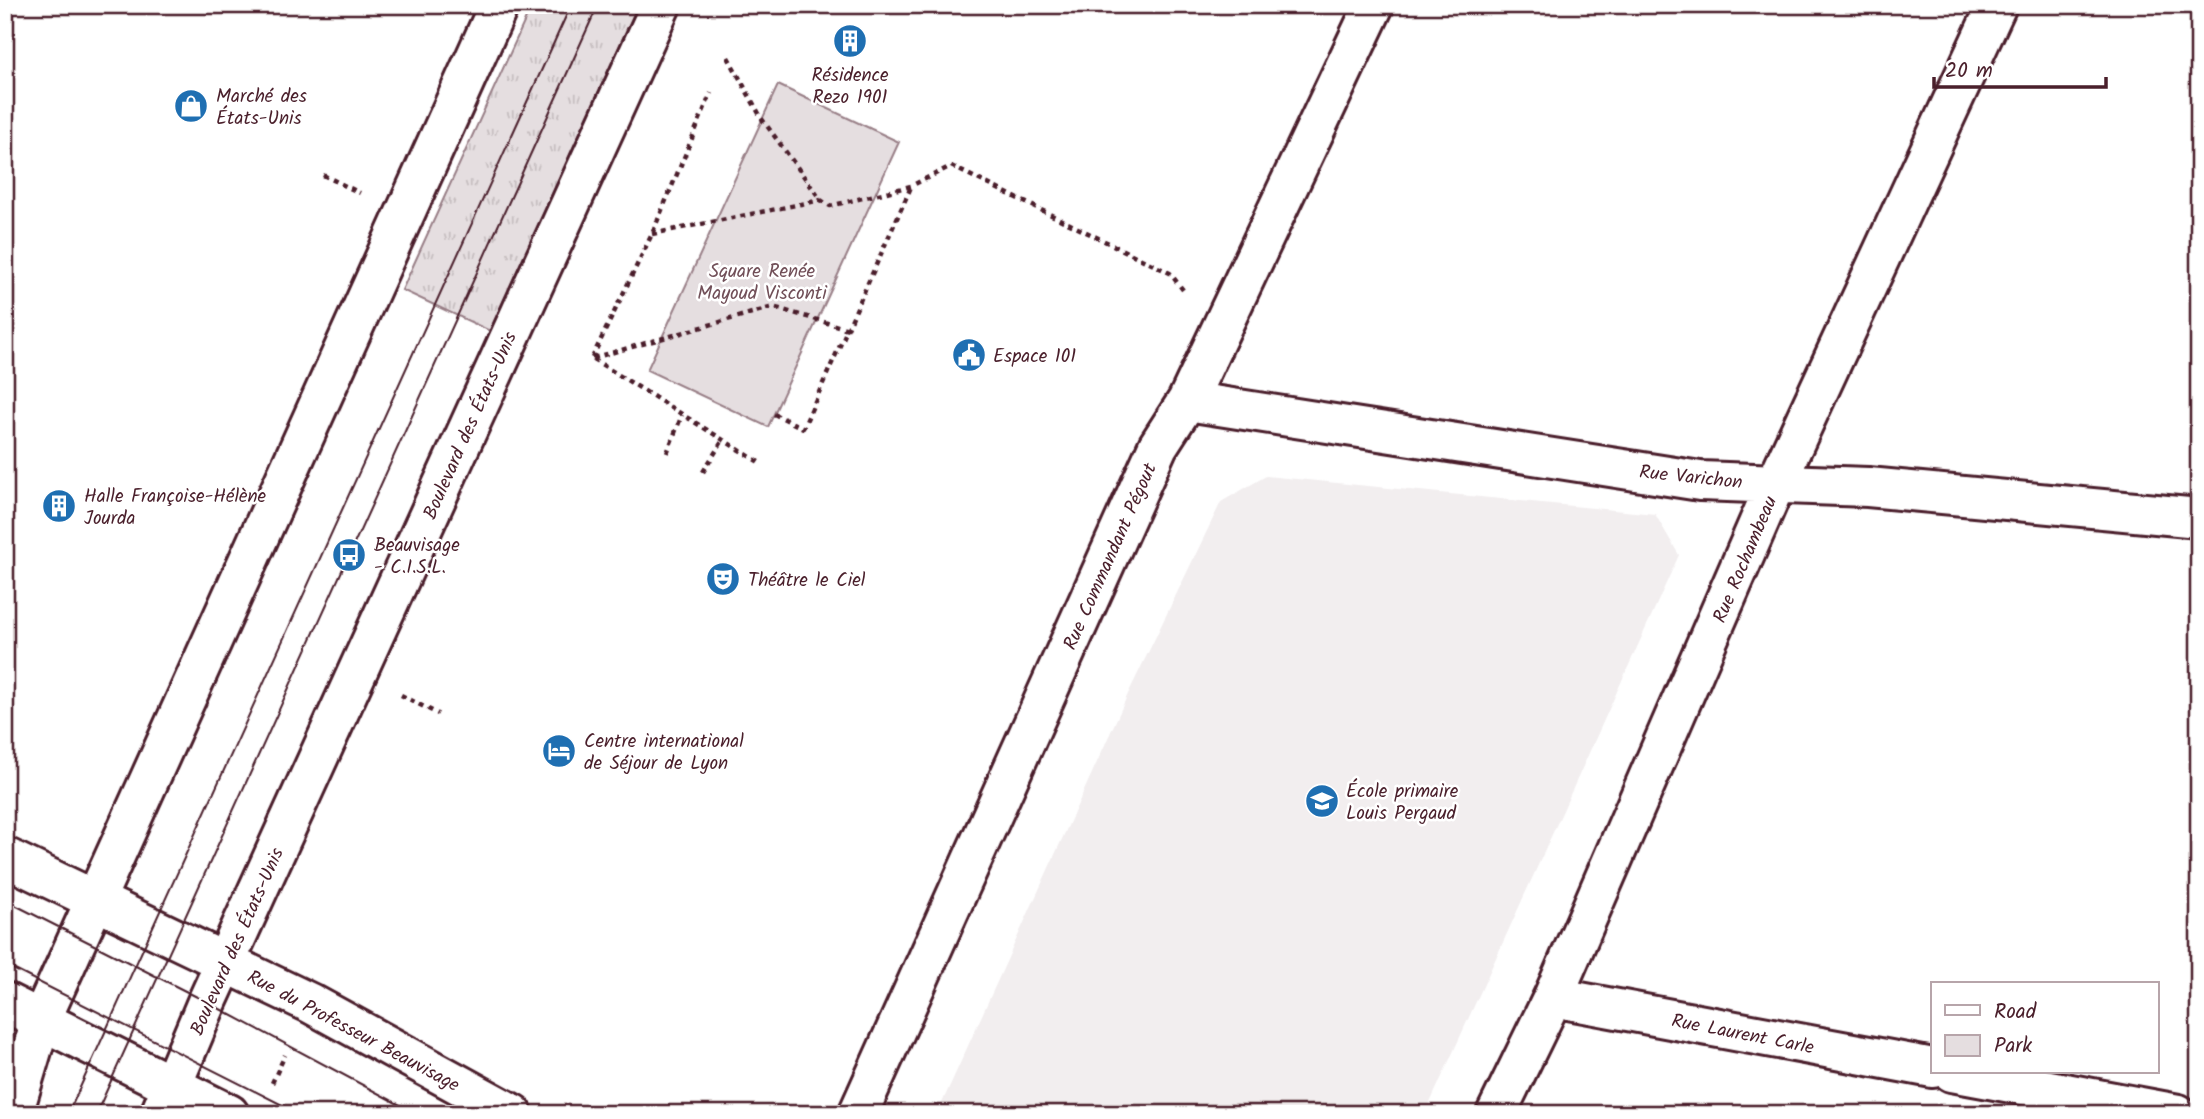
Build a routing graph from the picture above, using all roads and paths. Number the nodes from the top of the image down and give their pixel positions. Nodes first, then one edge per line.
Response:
1 (499, 5) edge
2 (660, 5) edge
3 (1374, 5) edge
4 (1997, 5) edge
5 (728, 57) dead end
6 (711, 93) dead end
7 (323, 175) dead end
8 (911, 186) junction
9 (372, 199) dead end
10 (821, 200) junction
11 (652, 234) junction
12 (1183, 290) dead end
13 (848, 329) junction
14 (592, 358) junction
15 (1187, 401) junction
16 (774, 414) dead end
17 (682, 415) junction
18 (723, 440) junction
19 (667, 453) dead end
20 (762, 464) dead end
21 (703, 472) dead end
22 (1776, 483) junction
23 (2199, 518) edge
24 (400, 695) dead end
25 (438, 714) dead end
26 (5, 857) edge
27 (96, 902) junction
28 (227, 963) junction
29 (1553, 997) junction
30 (5, 1002) edge
31 (41, 1020) junction
32 (285, 1055) dead end
33 (1931, 1068) edge
34 (1963, 1074) edge
35 (272, 1083) dead end
36 (166, 1100) edge
37 (13, 1114) edge
38 (229, 1114) edge
39 (513, 1114) edge
40 (858, 1114) edge
41 (1496, 1114) edge
42 (2178, 1114) edge

1 - 27 street
2 - 28 street, Boulevard des États-Unis
3 - 15 street, Rue Commandant Pégout
4 - 22 street, Rue Rochambeau
5 - 10 path
6 - 11 path
7 - 9 path
8 - 10 path
8 - 12 path
8 - 13 path
10 - 11 path
11 - 14 path
13 - 14 path
13 - 16 path
14 - 17 path
15 - 22 street, Rue Varichon
15 - 40 street, Rue Commandant Pégout
17 - 18 path
17 - 19 path
18 - 20 path
18 - 21 path
22 - 23 street, Rue Varichon
22 - 29 street, Rue Rochambeau
24 - 25 path
26 - 27 street, Rue du Professeur Beauvisage
27 - 28 street, Rue du Professeur Beauvisage
27 - 31 street
28 - 36 street, Boulevard des États-Unis
28 - 39 street, Rue du Professeur Beauvisage
29 - 33 street, Rue Laurent Carle
29 - 41 street, Rue Rochambeau
30 - 31 street
31 - 36 street
31 - 37 street
32 - 35 path
34 - 42 street
36 - 38 street

